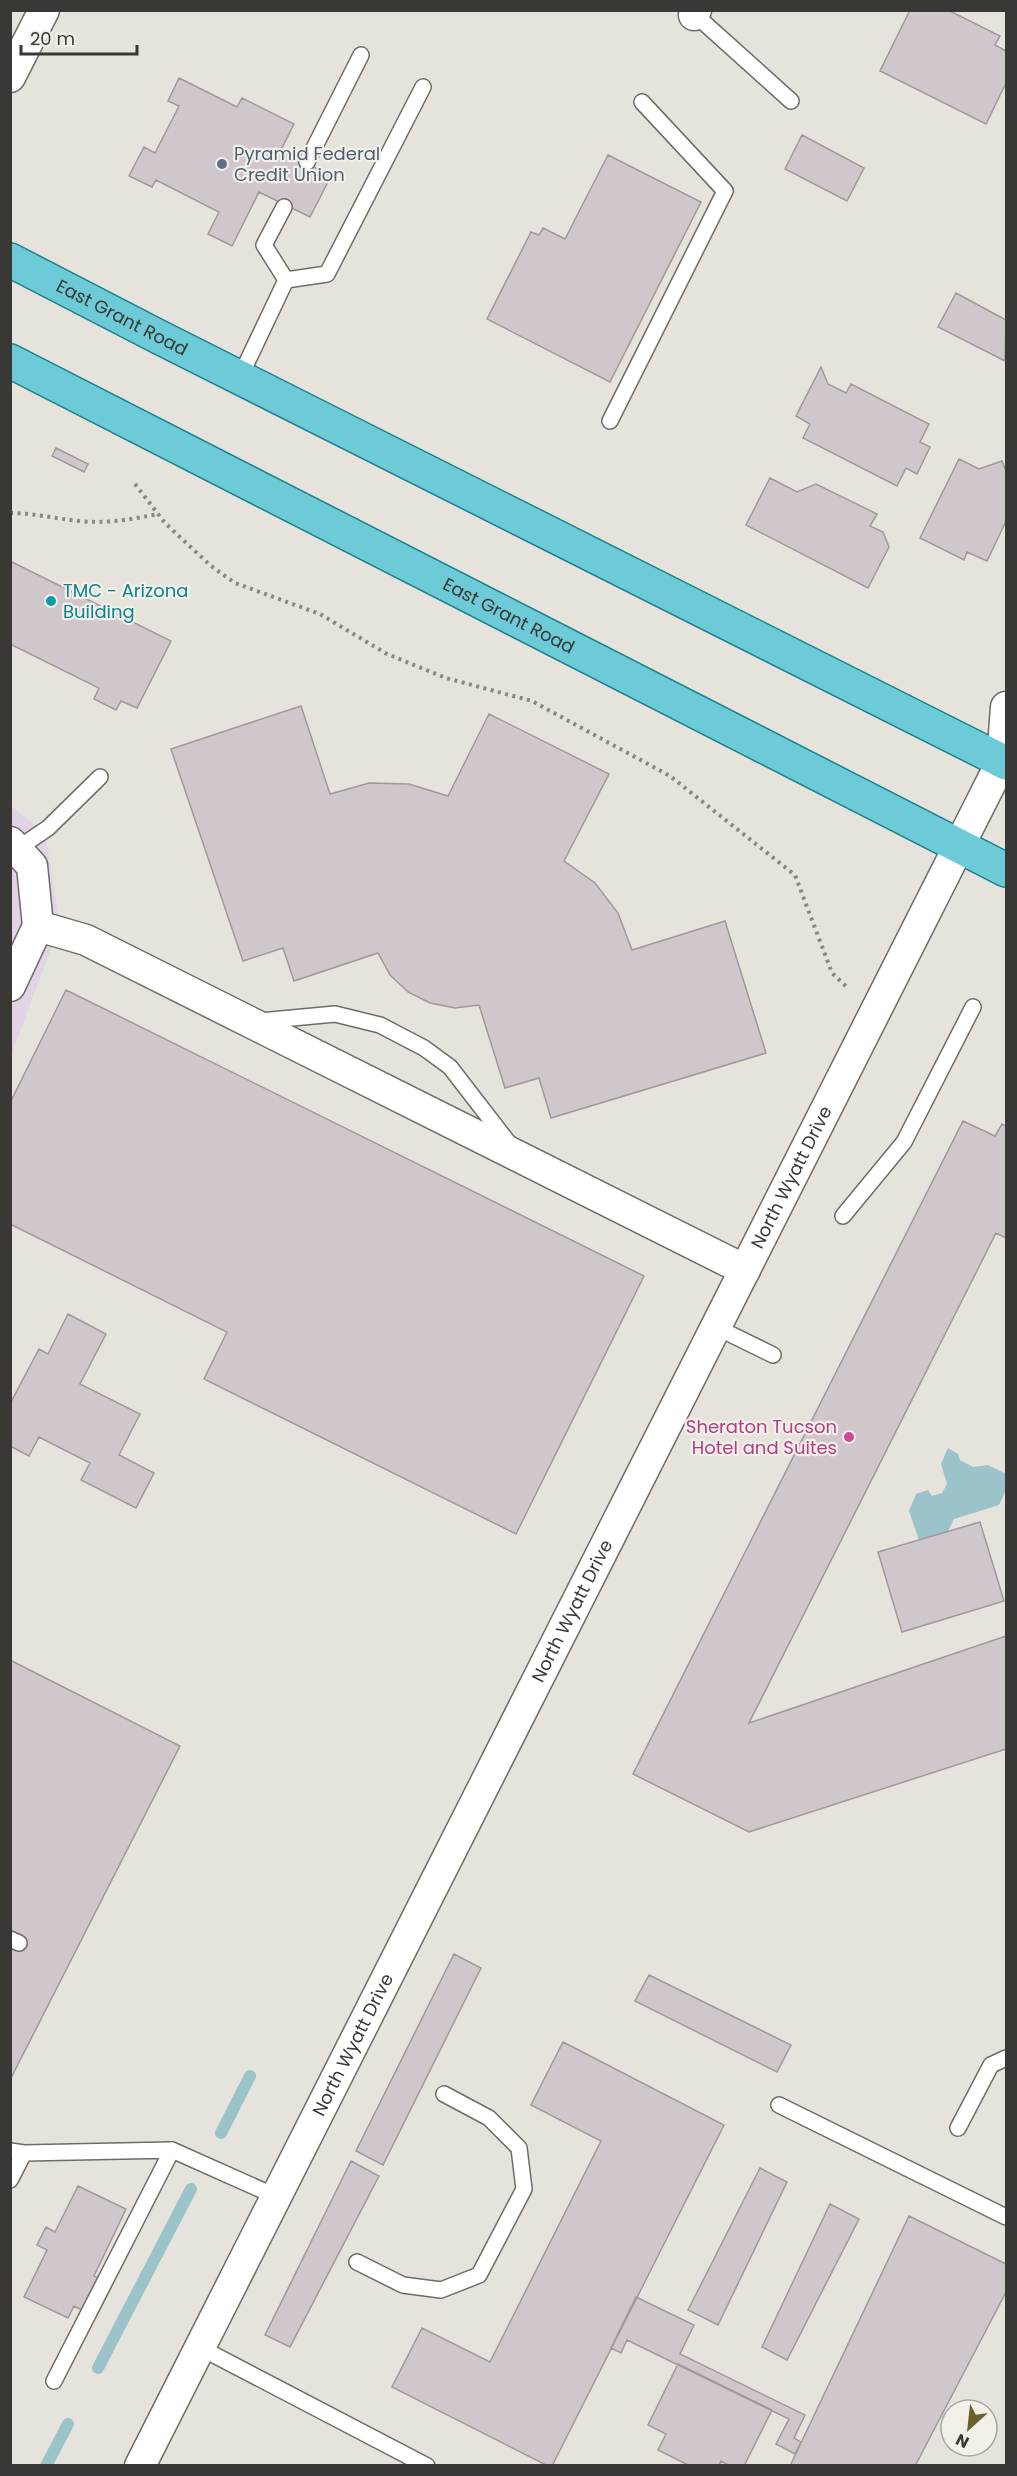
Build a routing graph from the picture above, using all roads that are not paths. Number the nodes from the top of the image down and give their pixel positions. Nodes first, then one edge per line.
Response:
1 (44, 10) edge
2 (693, 12) edge
3 (361, 55) dead end
4 (10, 77) edge
5 (423, 87) dead end
6 (791, 101) dead end
7 (642, 102) dead end
8 (307, 162) dead end
9 (284, 207) dead end
10 (10, 260) edge
11 (286, 280) junction
12 (10, 361) edge
13 (240, 377) junction
14 (610, 421) dead end
15 (1006, 707) edge
16 (1005, 760) edge
17 (100, 777) dead end
18 (14, 845) edge
19 (960, 848) junction
20 (1006, 870) edge
21 (38, 926) junction
22 (10, 986) edge
23 (973, 1007) dead end
24 (252, 1022) junction
25 (518, 1156) junction
26 (843, 1216) dead end
27 (746, 1270) junction
28 (717, 1327) junction
29 (773, 1355) dead end
30 (1006, 2058) edge
31 (444, 2094) dead end
32 (779, 2105) dead end
33 (958, 2128) dead end
34 (172, 2150) junction
35 (17, 2152) edge
36 (10, 2180) edge
37 (275, 2196) junction
38 (1006, 2217) edge
39 (357, 2262) dead end
40 (199, 2347) junction
41 (54, 2381) dead end
42 (140, 2466) edge
43 (427, 2466) edge

1 - 4 street
2 - 6 lane
3 - 8 lane
5 - 11 lane
7 - 14 lane
9 - 11 lane
10 - 13 main road, East Grant Road
11 - 13 lane
12 - 19 main road, East Grant Road
13 - 16 main road, East Grant Road
15 - 16 street
16 - 19 street, North Wyatt Drive
17 - 18 lane
18 - 21 street
19 - 20 main road, East Grant Road
19 - 27 street, North Wyatt Drive
21 - 22 street
21 - 24 street
23 - 26 lane
24 - 25 street
24 - 25 lane
25 - 27 street
27 - 28 street, North Wyatt Drive
28 - 29 lane
28 - 37 street, North Wyatt Drive
30 - 33 lane
31 - 39 lane
32 - 38 lane
34 - 35 lane
34 - 37 lane
34 - 41 lane
35 - 36 lane
37 - 40 street, North Wyatt Drive
40 - 42 street, North Wyatt Drive
40 - 43 lane

